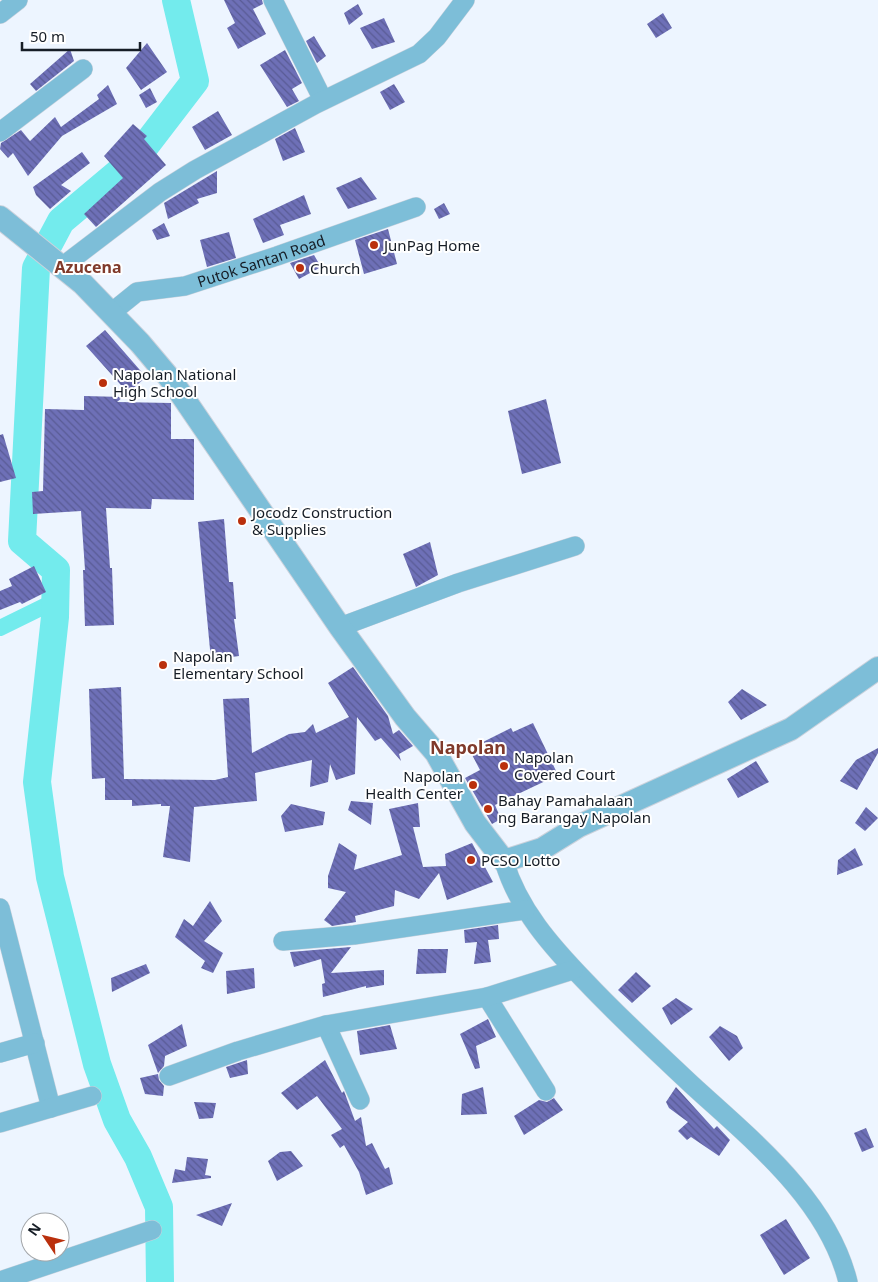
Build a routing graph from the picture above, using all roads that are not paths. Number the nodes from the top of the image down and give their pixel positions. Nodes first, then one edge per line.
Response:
1 (18, 0) edge
2 (273, 0) edge
3 (465, 0) edge
4 (0, 14) edge
5 (83, 69) dead end
6 (323, 100) junction
7 (0, 132) edge
8 (416, 207) dead end
9 (0, 217) edge
10 (55, 260) junction
11 (111, 314) junction
12 (575, 546) dead end
13 (340, 627) junction
14 (878, 668) edge
15 (504, 861) junction
16 (0, 908) edge
17 (525, 910) junction
18 (283, 941) dead end
19 (572, 970) junction
20 (8, 973) edge
21 (486, 997) junction
22 (326, 1025) junction
23 (35, 1043) junction
24 (0, 1054) edge
25 (169, 1076) dead end
26 (546, 1091) dead end
27 (92, 1096) dead end
28 (360, 1100) dead end
29 (52, 1108) junction
30 (0, 1123) edge
31 (152, 1230) dead end
32 (0, 1281) edge
33 (848, 1282) edge

1 - 4 street
2 - 6 street
3 - 6 street
5 - 7 street
6 - 10 street
8 - 11 street, Putok Santan Road
9 - 10 street
10 - 11 street
11 - 13 street
12 - 13 street
13 - 15 street
14 - 15 street
15 - 17 street
16 - 20 street
17 - 18 street
17 - 19 street
19 - 21 street
19 - 33 street
20 - 23 street
21 - 22 street
21 - 26 street
22 - 25 street
22 - 28 street
23 - 24 street
23 - 29 street
27 - 29 street
29 - 30 street
31 - 32 street

